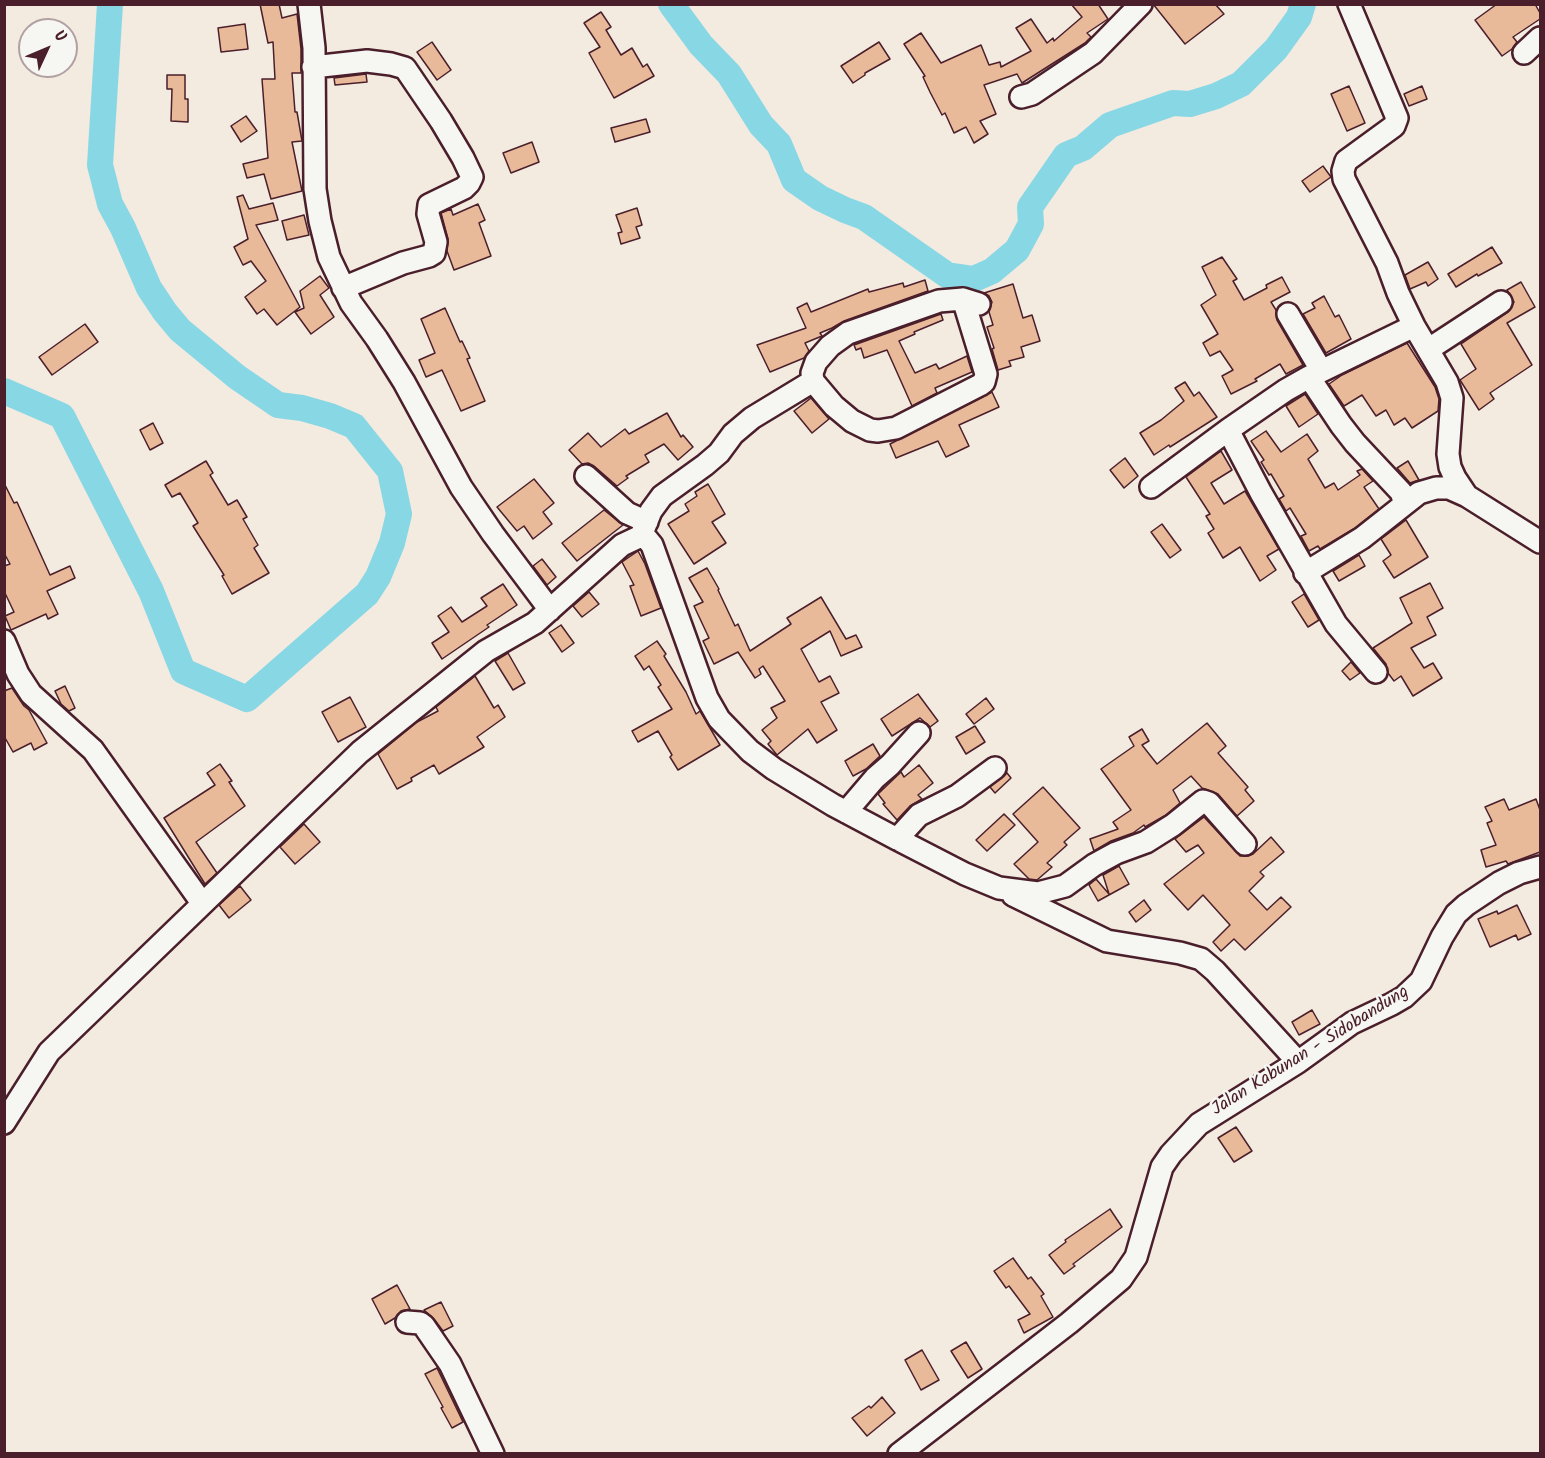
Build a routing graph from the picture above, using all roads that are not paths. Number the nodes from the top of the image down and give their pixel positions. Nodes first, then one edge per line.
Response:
1 (309, 4) edge
2 (1141, 4) edge
3 (1349, 4) edge
4 (1540, 38) edge
5 (1524, 54) dead end
6 (314, 67) junction
7 (1021, 97) dead end
8 (343, 288) junction
9 (1501, 302) dead end
10 (1288, 315) dead end
11 (1414, 326) junction
12 (1429, 349) junction
13 (1315, 374) junction
14 (813, 381) junction
15 (1228, 430) junction
16 (586, 476) dead end
17 (1151, 487) dead end
18 (1467, 496) junction
19 (1405, 504) junction
20 (644, 529) junction
21 (1540, 542) edge
22 (1305, 573) junction
23 (550, 610) junction
24 (4, 641) edge
25 (1376, 672) dead end
26 (919, 733) dead end
27 (995, 768) dead end
28 (846, 812) junction
29 (897, 839) junction
30 (1245, 844) dead end
31 (1540, 867) edge
32 (999, 888) junction
33 (202, 903) junction
34 (1298, 1062) junction
35 (4, 1124) edge
36 (407, 1322) dead end
37 (493, 1454) edge
38 (899, 1454) edge

1 - 6 street
2 - 7 street
3 - 11 street
4 - 5 street
6 - 8 street
6 - 8 street
8 - 23 street
9 - 12 street
10 - 13 street
11 - 12 street
11 - 13 street
12 - 18 street
13 - 15 street
13 - 19 street
14 - 14 street
14 - 20 street
15 - 17 street
15 - 22 street
16 - 20 street
18 - 19 street
18 - 21 street
19 - 22 street
20 - 23 street
20 - 28 street
22 - 25 street
23 - 33 street
24 - 33 street
26 - 28 street
27 - 29 street
28 - 29 street
29 - 32 street
30 - 32 street
31 - 34 street, Jalan Kabunan - Sidobandung
32 - 34 street
33 - 35 street
34 - 38 street, Jalan Kabunan - Sidobandung
36 - 37 street

